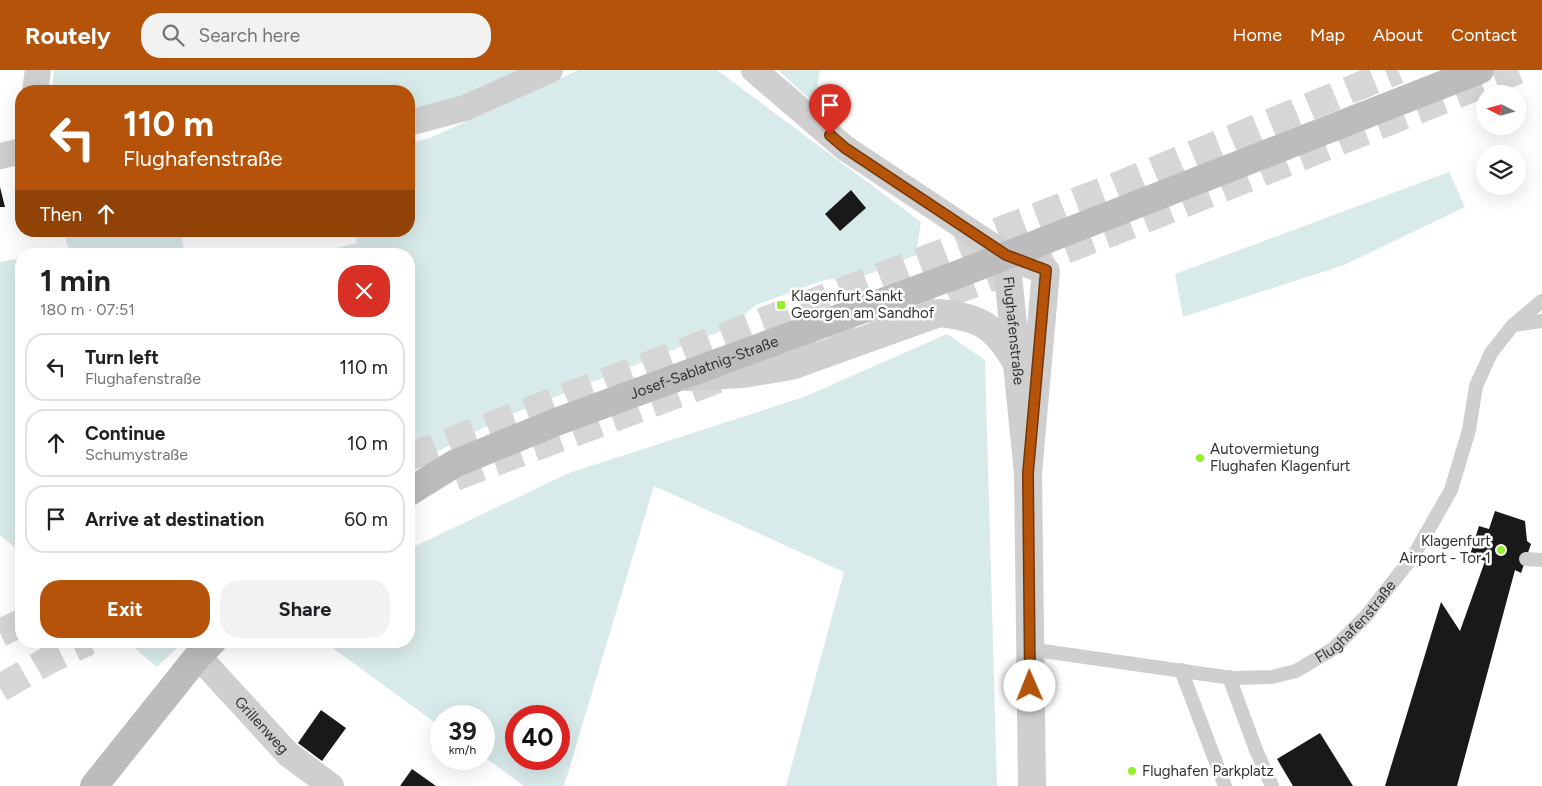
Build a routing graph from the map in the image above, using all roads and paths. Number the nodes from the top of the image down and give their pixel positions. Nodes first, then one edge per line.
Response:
1 (38, 70) edge
2 (550, 70) edge
3 (754, 70) edge
4 (1480, 70) edge
5 (36, 85) edge
6 (415, 121) edge
7 (15, 152) edge
8 (0, 156) edge
9 (1006, 255) junction
10 (1542, 300) edge
11 (1542, 321) edge
12 (1514, 325) junction
13 (1017, 364) junction
14 (675, 378) junction
15 (1028, 473) junction
16 (415, 488) edge
17 (1526, 559) dead end
18 (1542, 560) edge
19 (206, 648) edge
20 (1029, 649) junction
21 (1181, 670) junction
22 (1229, 677) junction
23 (94, 786) edge
24 (331, 786) edge
25 (1032, 786) edge
26 (1225, 786) edge
27 (1272, 786) edge

1 - 5 street
2 - 6 street
3 - 9 street
4 - 9 main road, Josef-Sablatnig-Straße
7 - 8 street
9 - 13 street, Flughafenstraße
9 - 14 main road, Josef-Sablatnig-Straße
9 - 15 street, Flughafenstraße
10 - 12 lane, Flughafenstraße
11 - 12 lane
12 - 22 lane, Flughafenstraße
13 - 14 street
13 - 15 street, Flughafenstraße
14 - 16 main road, Josef-Sablatnig-Straße
15 - 20 street, Flughafenstraße
17 - 18 lane
19 - 23 main road
19 - 24 street, Grillenweg
20 - 21 lane, Flughafenstraße
20 - 25 street, Flughafenstraße
21 - 22 lane, Flughafenstraße
21 - 26 lane
22 - 27 lane

